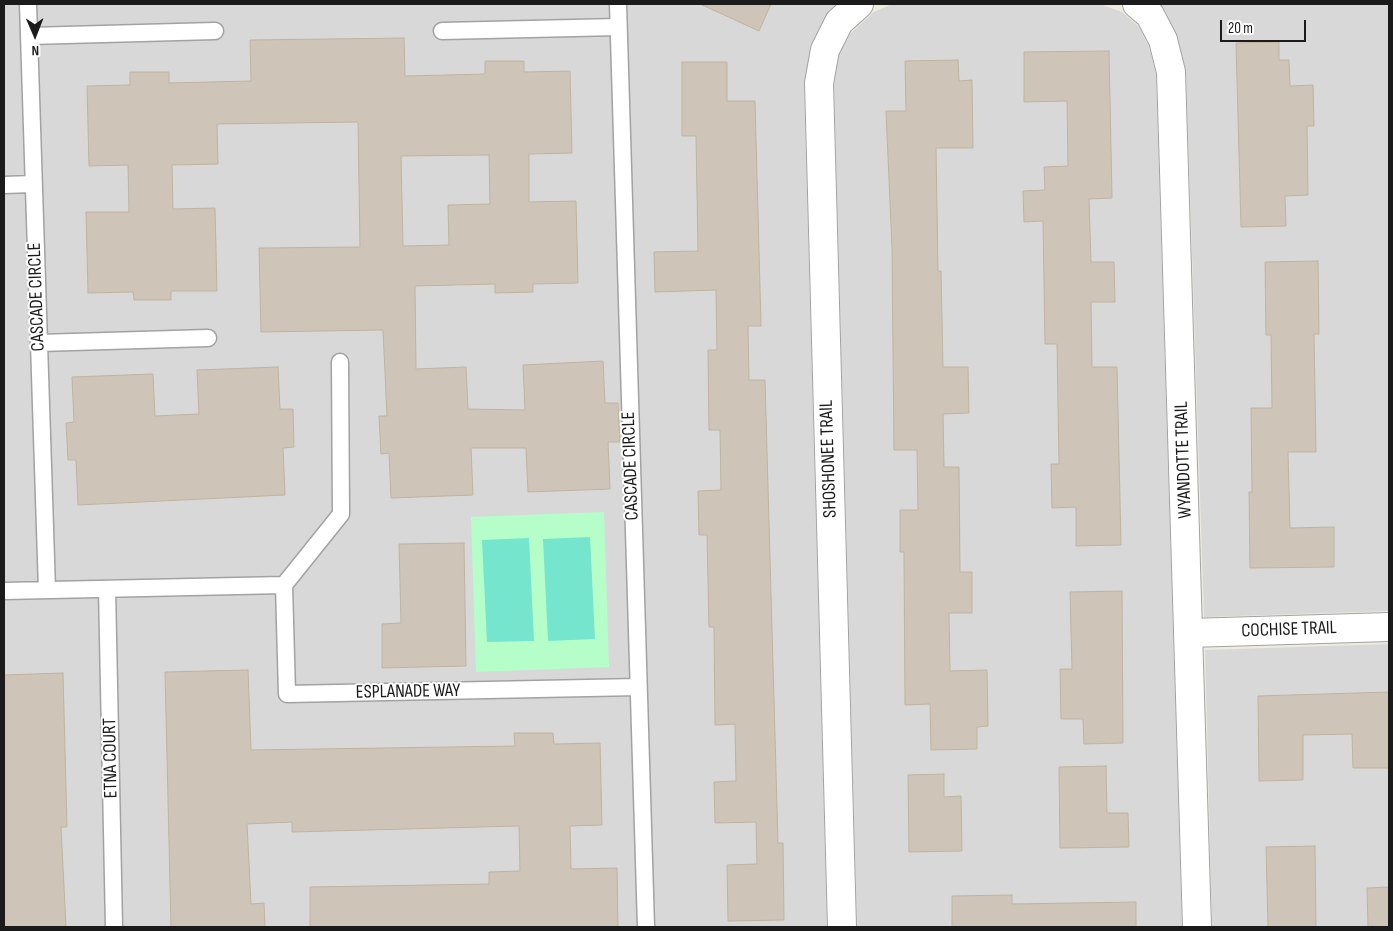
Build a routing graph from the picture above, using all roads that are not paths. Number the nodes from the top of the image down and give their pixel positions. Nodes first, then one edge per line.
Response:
1 (28, 4) edge
2 (618, 4) edge
3 (859, 4) edge
4 (1137, 4) edge
5 (618, 27) junction
6 (214, 31) dead end
7 (442, 31) dead end
8 (29, 36) junction
9 (33, 184) junction
10 (4, 185) edge
11 (208, 338) dead end
12 (39, 343) junction
13 (340, 362) dead end
14 (284, 584) junction
15 (107, 589) junction
16 (47, 590) junction
17 (4, 591) edge
18 (1389, 627) edge
19 (1190, 634) junction
20 (638, 687) junction
21 (114, 927) edge
22 (646, 927) edge
23 (842, 927) edge
24 (1197, 927) edge

1 - 8 lane, CASCADE CIRCLE
2 - 5 lane, CASCADE CIRCLE
3 - 23 street, SHOSHONEE TRAIL
4 - 19 street, WYANDOTTE TRAIL
5 - 7 lane
5 - 20 lane, CASCADE CIRCLE
6 - 8 lane
8 - 9 lane, CASCADE CIRCLE
9 - 10 lane
9 - 12 lane, CASCADE CIRCLE
11 - 12 lane
12 - 16 lane, CASCADE CIRCLE
13 - 14 lane
14 - 15 lane
14 - 20 lane, ESPLANADE WAY
15 - 16 lane
15 - 21 lane, ETNA COURT
16 - 17 lane
18 - 19 street, COCHISE TRAIL
19 - 24 street, WYANDOTTE TRAIL
20 - 22 lane, CASCADE CIRCLE

